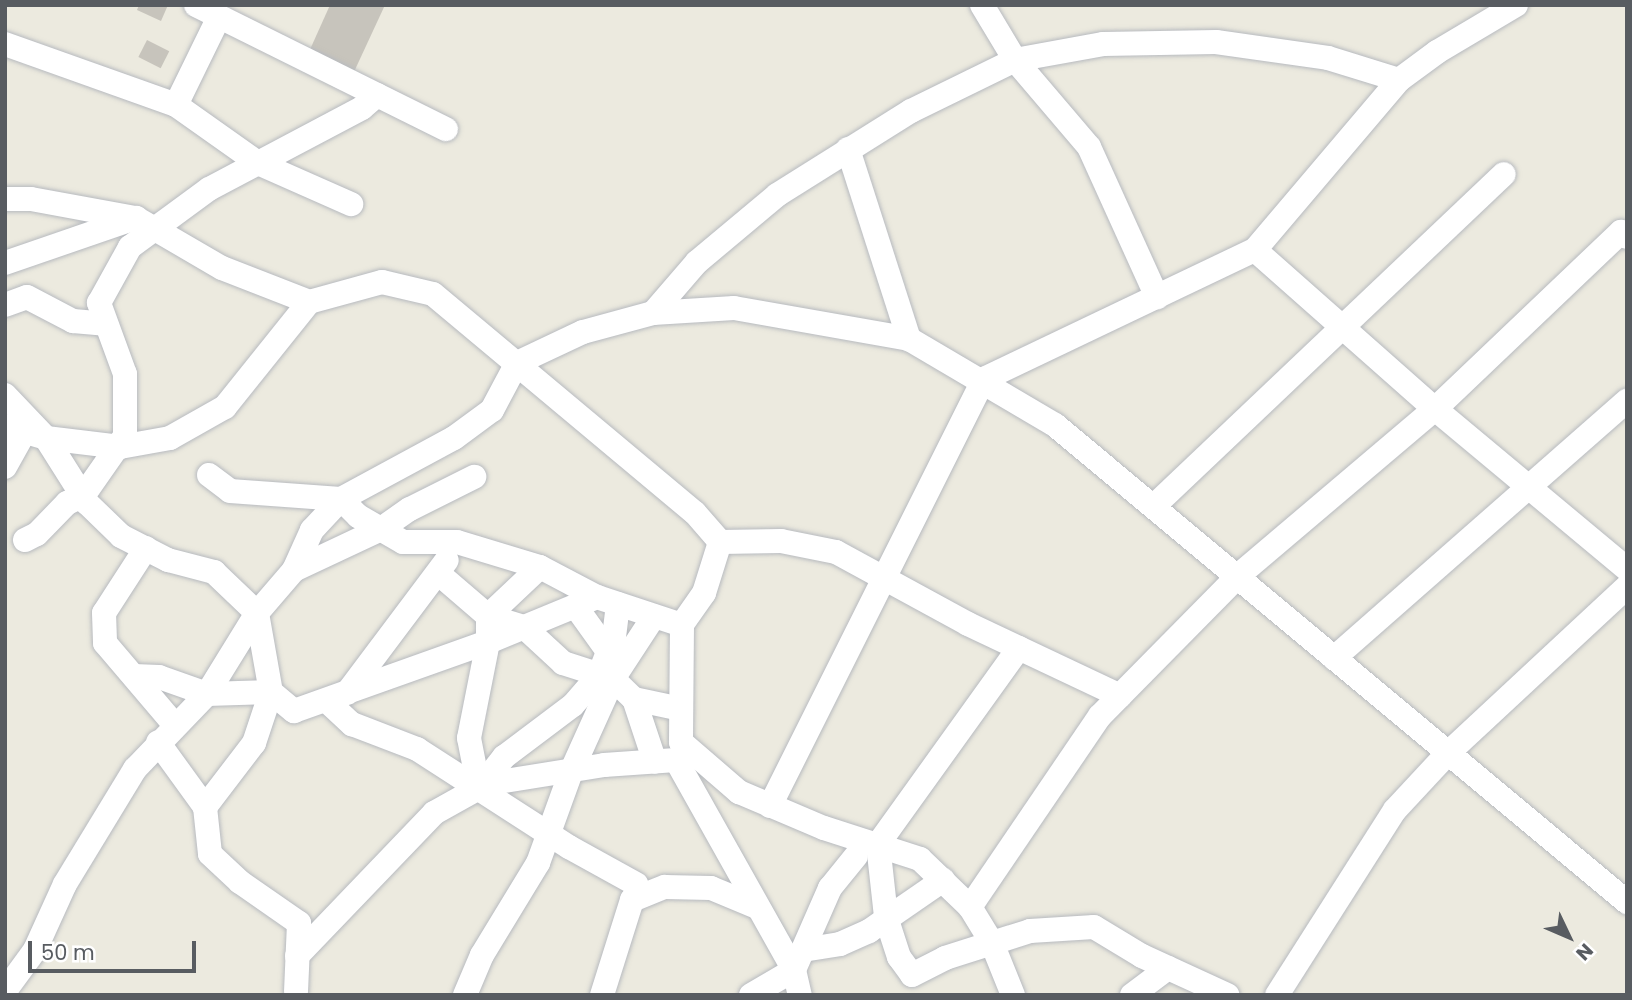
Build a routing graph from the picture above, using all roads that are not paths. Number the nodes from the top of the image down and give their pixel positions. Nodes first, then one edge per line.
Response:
1 (196, 5) edge
2 (982, 5) edge
3 (1516, 5) edge
4 (219, 17) junction
5 (5, 44) edge
6 (1016, 60) junction
7 (1399, 80) junction
8 (377, 94) junction
9 (176, 105) junction
10 (446, 129) dead end
11 (848, 149) junction
12 (258, 163) junction
13 (1504, 174) dead end
14 (5, 199) edge
15 (351, 204) dead end
16 (136, 218) junction
17 (1625, 230) edge
18 (157, 231) junction
19 (1255, 250) junction
20 (6, 263) edge
21 (1157, 297) junction
22 (16, 301) edge
23 (309, 302) junction
24 (653, 313) junction
25 (105, 324) junction
26 (1341, 326) junction
27 (909, 338) junction
28 (517, 363) junction
29 (984, 379) junction
30 (5, 395) edge
31 (1627, 401) edge
32 (1435, 409) junction
33 (26, 432) edge
34 (120, 447) junction
35 (5, 467) edge
36 (209, 475) dead end
37 (474, 477) dead end
38 (1531, 486) junction
39 (83, 496) junction
40 (341, 499) junction
41 (1154, 506) junction
42 (381, 529) junction
43 (25, 540) dead end
44 (457, 542) junction
45 (720, 542) junction
46 (146, 548) junction
47 (540, 567) junction
48 (1627, 569) edge
49 (294, 570) junction
50 (439, 574) junction
51 (1239, 575) junction
52 (882, 577) junction
53 (1627, 587) edge
54 (597, 603) junction
55 (257, 613) junction
56 (488, 616) junction
57 (654, 616) junction
58 (682, 625) junction
59 (524, 627) junction
60 (488, 642) junction
61 (1019, 648) junction
62 (609, 653) junction
63 (1334, 658) junction
64 (134, 676) junction
65 (606, 677) junction
66 (271, 692) junction
67 (207, 694) junction
68 (1120, 696) junction
69 (337, 698) junction
70 (634, 699) junction
71 (681, 709) junction
72 (166, 733) junction
73 (1447, 754) junction
74 (655, 762) junction
75 (571, 772) junction
76 (479, 789) junction
77 (770, 806) junction
78 (205, 807) junction
79 (549, 830) junction
80 (878, 844) junction
81 (856, 856) dead end
82 (943, 880) junction
83 (636, 884) dead end
84 (1627, 902) edge
85 (757, 907) junction
86 (970, 907) junction
87 (886, 917) junction
88 (992, 943) junction
89 (298, 956) junction
90 (798, 960) junction
91 (1168, 968) junction
92 (296, 990) dead end
93 (5, 992) edge
94 (465, 995) edge
95 (602, 995) edge
96 (751, 995) edge
97 (800, 995) edge
98 (1013, 995) edge
99 (1132, 995) edge
100 (1227, 995) edge
101 (1277, 995) edge

1 - 4 street
2 - 6 street
3 - 7 street
4 - 8 street
4 - 9 street
5 - 9 street
6 - 7 street
6 - 11 street
6 - 21 street
7 - 19 street
8 - 10 street
8 - 12 street
9 - 12 street
11 - 24 street
11 - 27 street
12 - 15 street
12 - 18 street
13 - 26 street
14 - 16 street
16 - 18 street
16 - 20 street
17 - 32 street
18 - 23 street
18 - 25 street
19 - 21 street
19 - 26 street
20 - 22 street
21 - 29 street
22 - 25 street
23 - 28 street
23 - 34 street
24 - 27 street
24 - 28 street
25 - 34 street
26 - 32 street
26 - 41 street
27 - 29 street
28 - 40 street
28 - 45 street
29 - 41 street
29 - 52 street
30 - 33 street
31 - 38 street
32 - 38 street
32 - 51 street
33 - 34 street
33 - 35 street
33 - 39 street
34 - 39 street
36 - 40 street
37 - 42 street
38 - 48 street
38 - 63 street
39 - 43 street
39 - 46 street
40 - 42 street
40 - 49 street
41 - 51 street
42 - 44 street
42 - 49 street
44 - 47 street
44 - 50 street
45 - 52 street
45 - 58 street
46 - 55 street
46 - 64 street
47 - 54 street
47 - 56 street
49 - 55 street
50 - 56 street
50 - 69 street
51 - 63 street
51 - 68 street
52 - 61 street
52 - 77 street
53 - 73 street
54 - 57 street
54 - 59 street
54 - 62 street
54 - 62 street
55 - 66 street
55 - 67 street
56 - 59 street
56 - 60 street
57 - 58 street
57 - 65 street
58 - 71 street
59 - 60 street
59 - 65 street
60 - 69 street
60 - 76 street
61 - 68 street
61 - 80 street
62 - 65 street
63 - 73 street
64 - 67 street
64 - 72 street
65 - 70 street
65 - 75 street
65 - 76 street
66 - 67 street
66 - 69 street
66 - 78 street
67 - 72 street
68 - 86 street
69 - 76 street
70 - 71 street
70 - 74 street
71 - 77 street
72 - 78 street
72 - 93 street
73 - 84 street
73 - 101 street
74 - 75 street
74 - 85 street
75 - 76 street
75 - 79 street
76 - 79 street
76 - 89 street
77 - 80 street
78 - 89 street
79 - 83 street
79 - 94 street
80 - 82 street
80 - 87 street
81 - 90 street
82 - 86 street
82 - 87 street
85 - 90 street
85 - 95 street
86 - 88 street
87 - 88 street
87 - 90 street
88 - 91 street
88 - 98 street
89 - 92 street
90 - 96 street
90 - 97 street
91 - 99 street
91 - 100 street

